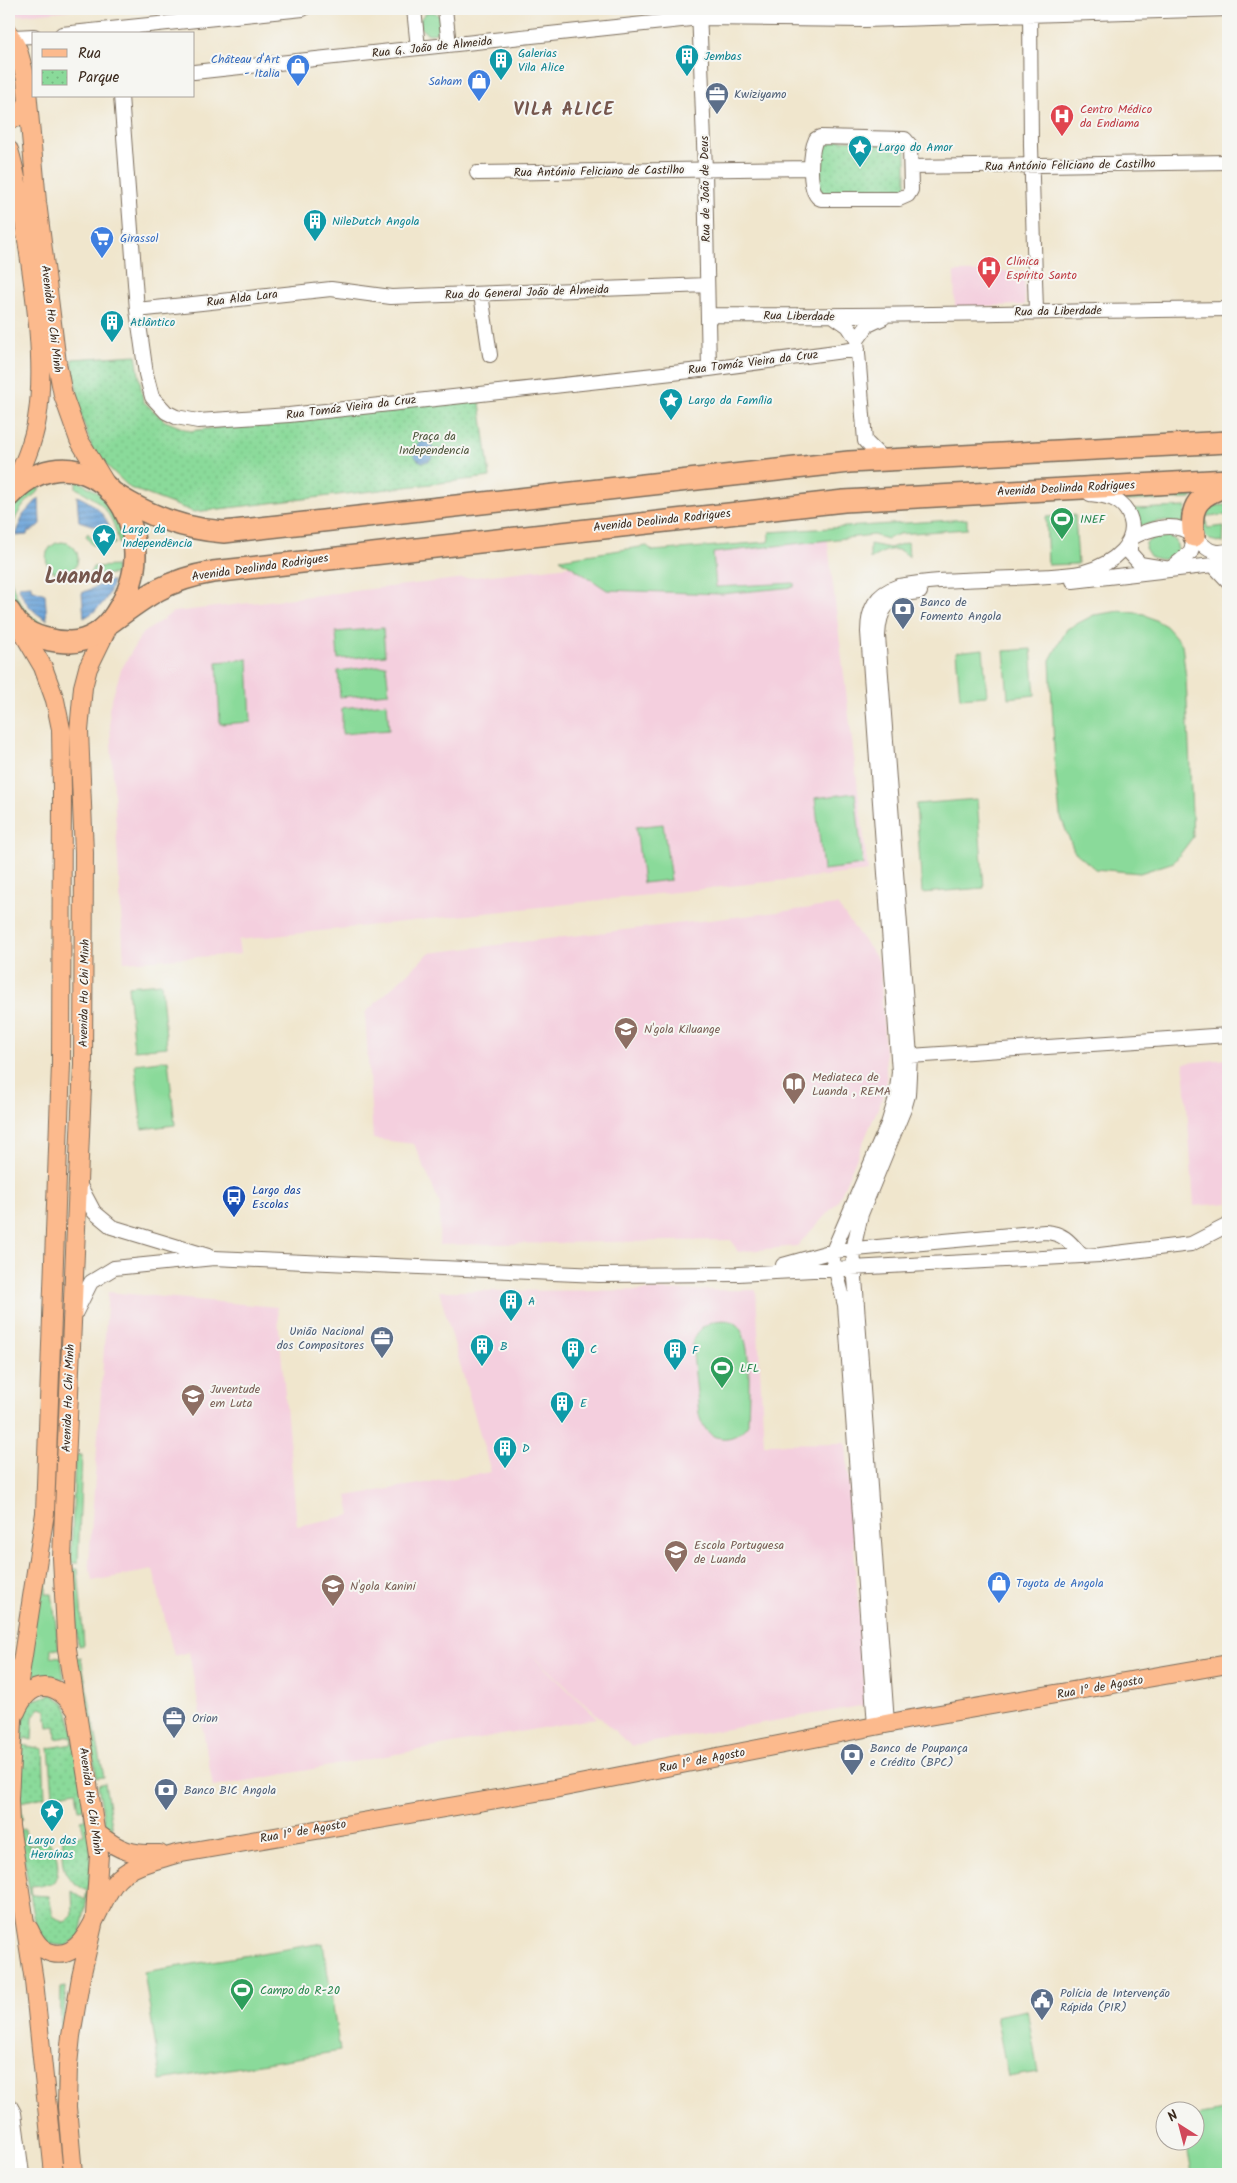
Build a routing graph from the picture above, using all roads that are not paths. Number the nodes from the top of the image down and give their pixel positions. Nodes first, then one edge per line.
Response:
1 (303, 9) edge
2 (414, 9) edge
3 (445, 9) edge
4 (1178, 9) edge
5 (1228, 10) edge
6 (1030, 12) edge
7 (700, 14) edge
8 (865, 14) edge
9 (81, 32) edge
10 (9, 34) edge
11 (32, 36) edge
12 (448, 45) junction
13 (418, 48) junction
14 (195, 72) edge
15 (121, 98) edge
16 (31, 99) edge
17 (9, 120) edge
18 (9, 150) edge
19 (1228, 162) edge
20 (1032, 165) junction
21 (912, 167) junction
22 (812, 168) junction
23 (705, 170) junction
24 (477, 173) dead end
25 (707, 285) junction
26 (348, 291) joint
27 (481, 294) junction
28 (1228, 309) edge
29 (137, 310) junction
30 (1036, 311) junction
31 (708, 315) junction
32 (889, 316) junction
33 (835, 317) junction
34 (858, 345) junction
35 (490, 355) dead end
36 (709, 368) junction
37 (865, 441) junction
38 (1228, 442) edge
39 (883, 459) junction
40 (849, 462) junction
41 (1228, 480) edge
42 (1228, 486) edge
43 (1040, 489) junction
44 (110, 491) junction
45 (9, 496) edge
46 (1194, 536) junction
47 (1130, 539) junction
48 (1228, 552) edge
49 (1228, 558) edge
50 (1213, 564) junction
51 (1170, 570) junction
52 (1228, 581) edge
53 (12, 618) edge
54 (111, 622) junction
55 (1228, 1035) edge
56 (910, 1056) junction
57 (77, 1180) junction
58 (846, 1218) junction
59 (1228, 1224) edge
60 (853, 1250) junction
61 (833, 1251) junction
62 (1082, 1256) junction
63 (214, 1258) junction
64 (797, 1262) junction
65 (854, 1268) junction
66 (836, 1269) junction
67 (738, 1274) junction
68 (71, 1323) junction
69 (1228, 1664) edge
70 (77, 1713) junction
71 (11, 1724) edge
72 (881, 1725) junction
73 (10, 1824) edge
74 (98, 1834) junction
75 (176, 1854) junction
76 (95, 1916) junction
77 (26, 1919) junction
78 (9, 2104) edge
79 (22, 2174) edge
80 (54, 2174) edge
81 (73, 2174) edge

1 - 9 street
2 - 13 street
3 - 12 street
4 - 5 street, Rua G. João de Almeida
4 - 6 street, Rua G. João de Almeida
6 - 8 street, Rua G. João de Almeida
6 - 20 street
7 - 8 street, Rua G. João de Almeida
7 - 12 street, Rua G. João de Almeida
7 - 23 street, Rua de João de Deus
10 - 11 street
10 - 16 main road
12 - 13 street, Rua G. João de Almeida
13 - 14 street, Rua G. João de Almeida
15 - 29 street, Rua Tomáz Vieira da Cruz
16 - 17 main road
16 - 44 main road, Avenida Ho Chi Minh
18 - 45 main road, Avenida Ho Chi Minh
19 - 20 street, Rua António Feliciano de Castilho
20 - 21 street, Rua António Feliciano de Castilho
20 - 30 street
21 - 22 street
21 - 22 street
22 - 23 street, Rua António Feliciano de Castilho
23 - 24 street, Rua António Feliciano de Castilho
23 - 25 street, Rua de João de Deus
25 - 27 street, Rua do General João de Almeida
25 - 31 street, Rua de João de Deus
26 - 27 street, Rua do General João de Almeida
26 - 29 street, Rua Alda Lara
27 - 35 street
28 - 30 street, Rua da Liberdade
29 - 36 street, Rua Tomáz Vieira da Cruz
30 - 32 street, Rua da Liberdade
31 - 33 street, Rua Liberdade
31 - 36 street, Rua de João de Deus
32 - 33 street, Rua Liberdade
32 - 34 street
33 - 34 street
34 - 36 street, Rua Tomáz Vieira da Cruz
34 - 37 street
37 - 39 street
37 - 40 street
38 - 39 highway
39 - 40 highway
40 - 44 highway
41 - 43 highway, Avenida Deolinda Rodrigues
42 - 46 highway
43 - 47 street
43 - 54 highway, Avenida Deolinda Rodrigues
44 - 45 highway
44 - 54 highway
46 - 47 street
46 - 48 street
46 - 51 street
47 - 51 street
47 - 58 street
49 - 50 street
50 - 51 street
50 - 52 street
51 - 56 street
53 - 54 highway, Avenida Deolinda Rodrigues
53 - 71 main road, Avenida Ho Chi Minh
54 - 57 main road, Avenida Ho Chi Minh
55 - 56 street
56 - 60 street
57 - 63 street
57 - 68 main road, Avenida Ho Chi Minh
58 - 61 street
58 - 64 street
59 - 62 street
60 - 61 street
60 - 62 street
60 - 65 street
61 - 64 street
61 - 66 street
62 - 65 street
63 - 67 street
63 - 68 street
64 - 67 street
65 - 66 street
65 - 72 street
66 - 67 street
66 - 72 street
68 - 70 main road, Avenida Ho Chi Minh
69 - 72 main road, Rua 1º de Agosto
70 - 71 main road
70 - 74 main road, Avenida Ho Chi Minh
71 - 73 main road, Avenida Ho Chi Minh
72 - 75 main road, Rua 1º de Agosto
73 - 77 main road, Avenida Ho Chi Minh
74 - 75 main road
74 - 76 main road, Avenida Ho Chi Minh
75 - 76 main road
76 - 77 main road
76 - 81 main road, Avenida Ho Chi Minh
77 - 80 main road, Avenida Ho Chi Minh
78 - 79 street

